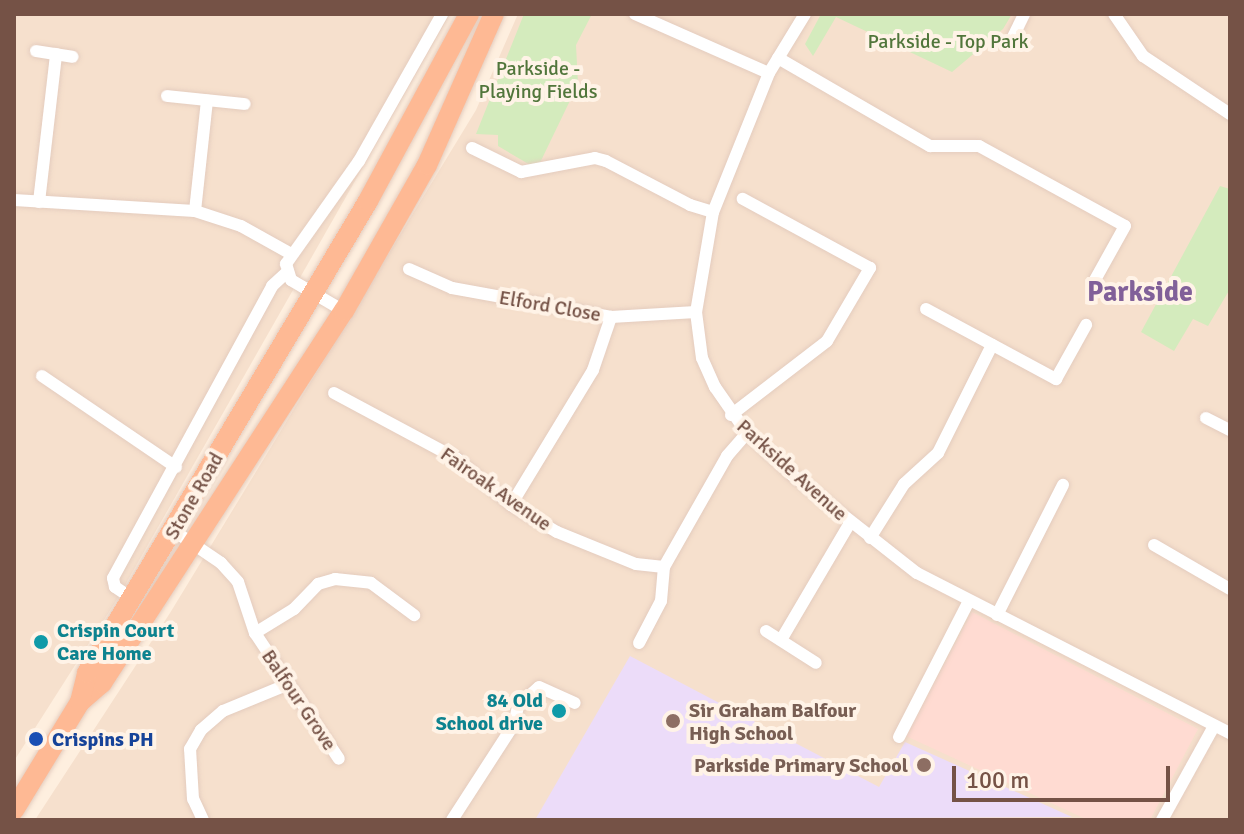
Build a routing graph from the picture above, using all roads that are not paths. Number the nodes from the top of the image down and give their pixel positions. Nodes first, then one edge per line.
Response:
1 (442, 14) edge
2 (469, 14) edge
3 (494, 14) edge
4 (635, 14) edge
5 (805, 14) edge
6 (1024, 14) edge
7 (1114, 14) edge
8 (1013, 37) dead end
9 (36, 51) dead end
10 (56, 54) junction
11 (73, 57) dead end
12 (778, 58) junction
13 (769, 73) junction
14 (167, 96) dead end
15 (207, 101) junction
16 (245, 104) dead end
17 (1230, 114) edge
18 (472, 148) dead end
19 (743, 199) dead end
20 (14, 200) edge
21 (39, 202) junction
22 (195, 211) junction
23 (713, 212) junction
24 (291, 254) junction
25 (409, 269) dead end
26 (286, 273) junction
27 (1095, 280) dead end
28 (314, 291) junction
29 (926, 309) dead end
30 (344, 311) junction
31 (696, 312) junction
32 (611, 317) junction
33 (1086, 325) dead end
34 (992, 345) junction
35 (42, 376) dead end
36 (334, 393) dead end
37 (731, 415) junction
38 (1206, 418) dead end
39 (1230, 430) edge
40 (747, 433) junction
41 (176, 467) junction
42 (1063, 485) dead end
43 (511, 505) junction
44 (850, 523) junction
45 (174, 531) junction
46 (870, 538) junction
47 (195, 543) junction
48 (1154, 545) dead end
49 (664, 567) junction
50 (1230, 589) edge
51 (133, 599) junction
52 (969, 601) junction
53 (414, 615) dead end
54 (997, 615) junction
55 (766, 631) dead end
56 (255, 633) junction
57 (781, 640) junction
58 (639, 643) dead end
59 (816, 663) dead end
60 (286, 685) junction
61 (80, 702) junction
62 (575, 703) dead end
63 (1214, 726) junction
64 (1230, 733) edge
65 (899, 737) dead end
66 (339, 759) dead end
67 (14, 810) edge
68 (203, 820) edge
69 (452, 820) edge
70 (1162, 820) edge

1 - 24 street
2 - 28 highway, Stone Road
3 - 30 highway, Stone Road
4 - 13 street
5 - 12 street, Parkside Avenue
6 - 8 street
7 - 17 street
9 - 10 street
10 - 11 street
10 - 21 street
12 - 13 street, Parkside Avenue
12 - 27 street
13 - 23 street, Parkside Avenue
14 - 15 street
15 - 16 street
15 - 22 street
18 - 23 street
19 - 37 street
20 - 21 street
21 - 22 street
22 - 24 street
23 - 31 street, Parkside Avenue
24 - 26 street
25 - 32 street, Elford Close
26 - 28 street
26 - 41 street
28 - 30 street
28 - 45 highway, Stone Road
29 - 34 street
30 - 47 highway, Stone Road
31 - 32 street, Elford Close
31 - 37 street, Parkside Avenue
32 - 43 street
33 - 34 street
34 - 46 street
35 - 41 street
36 - 43 street, Fairoak Avenue
37 - 40 street, Parkside Avenue
38 - 39 street
40 - 44 street, Parkside Avenue
40 - 49 street
41 - 51 street
42 - 54 street
43 - 49 street, Fairoak Avenue
44 - 46 street, Parkside Avenue
44 - 57 street
45 - 47 street, Balfour Grove
45 - 51 highway, Stone Road
46 - 52 street, Parkside Avenue
47 - 56 street, Balfour Grove
47 - 61 highway, Stone Road
48 - 50 street
49 - 58 street
51 - 61 highway, Stone Road
52 - 54 street, Parkside Avenue
52 - 65 street
53 - 56 street
54 - 63 street, Parkside Avenue
55 - 57 street
56 - 60 street, Balfour Grove
57 - 59 street
60 - 66 street, Balfour Grove
60 - 68 street
61 - 67 highway, Stone Road
62 - 69 street
63 - 64 street, Parkside Avenue
63 - 70 street

